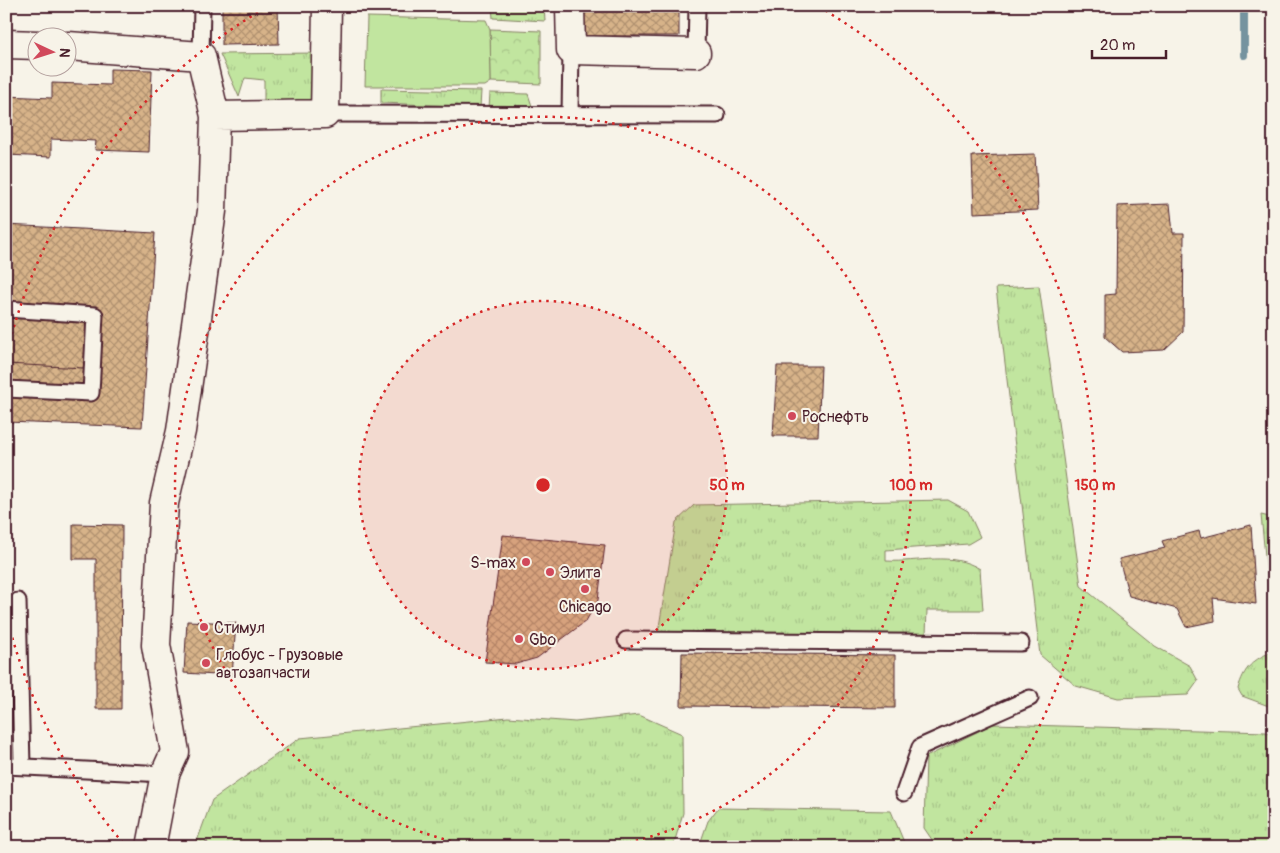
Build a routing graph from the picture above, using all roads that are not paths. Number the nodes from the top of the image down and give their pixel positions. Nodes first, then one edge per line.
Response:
1 (202, 6) edge
2 (327, 6) edge
3 (570, 6) edge
4 (697, 6) edge
5 (6, 44) edge
6 (28, 45) edge
7 (78, 47) edge
8 (571, 50) junction
9 (696, 53) joint
10 (202, 56) junction
11 (325, 114) junction
12 (570, 115) junction
13 (717, 115) dead end
14 (215, 116) junction
15 (6, 309) edge
16 (6, 389) edge
17 (18, 601) dead end
18 (626, 640) dead end
19 (1021, 643) dead end
20 (1030, 698) dead end
21 (6, 766) edge
22 (22, 766) junction
23 (165, 774) junction
24 (904, 793) dead end
25 (151, 847) edge

1 - 10 lane
2 - 11 street
3 - 8 street
4 - 9 lane
5 - 6 street
7 - 10 street
8 - 9 street
8 - 12 lane
10 - 14 street
11 - 12 lane
11 - 14 street
12 - 13 lane
14 - 23 street
15 - 16 lane
17 - 22 lane
18 - 19 lane
20 - 24 lane
21 - 22 lane
22 - 23 lane
23 - 25 street

